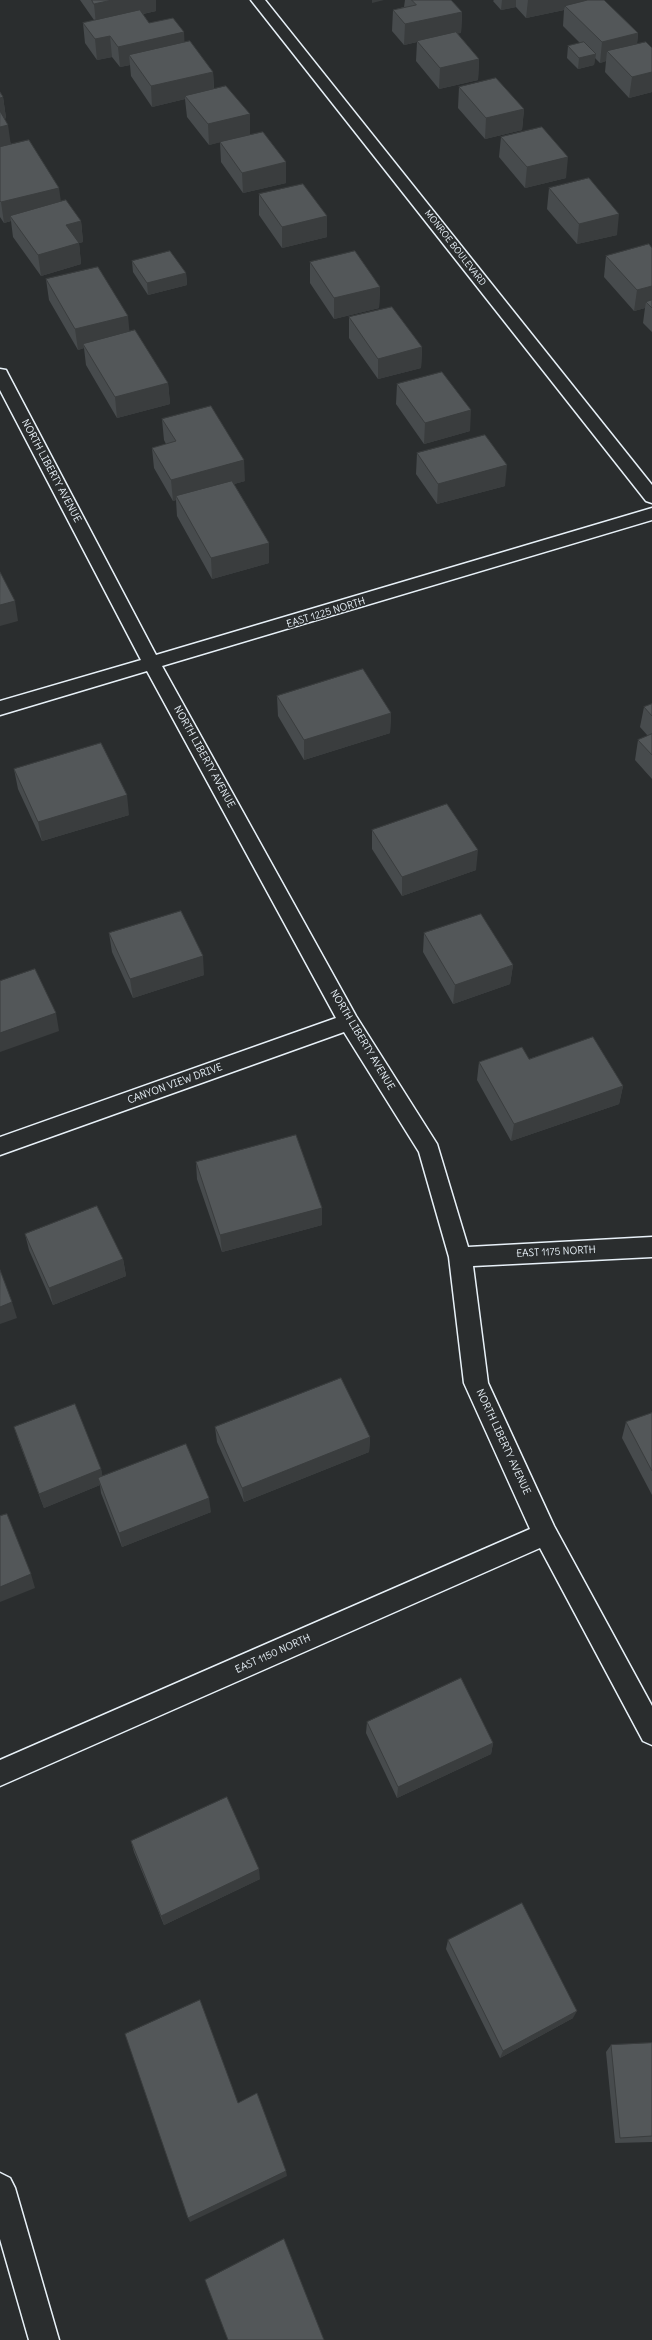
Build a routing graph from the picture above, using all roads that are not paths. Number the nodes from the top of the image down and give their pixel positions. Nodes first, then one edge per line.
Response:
1 (258, 0) edge
2 (1, 379) edge
3 (652, 497) edge
4 (652, 514) edge
5 (152, 664) junction
6 (0, 708) edge
7 (350, 1022) junction
8 (0, 1146) edge
9 (652, 1247) edge
10 (460, 1256) junction
11 (545, 1534) junction
12 (652, 1732) edge
13 (0, 1774) edge
14 (0, 2188) edge
15 (44, 2340) edge

1 - 3 street, MONROE BOULEVARD
2 - 5 street, NORTH LIBERTY AVENUE
4 - 5 street, EAST 1225 NORTH
5 - 6 street, EAST 1225 NORTH
5 - 7 street, NORTH LIBERTY AVENUE
7 - 8 street, CANYON VIEW DRIVE
7 - 10 street, NORTH LIBERTY AVENUE
9 - 10 street, EAST 1175 NORTH
10 - 11 street, NORTH LIBERTY AVENUE
11 - 12 street, NORTH LIBERTY AVENUE
11 - 13 street, EAST 1150 NORTH
14 - 15 street

